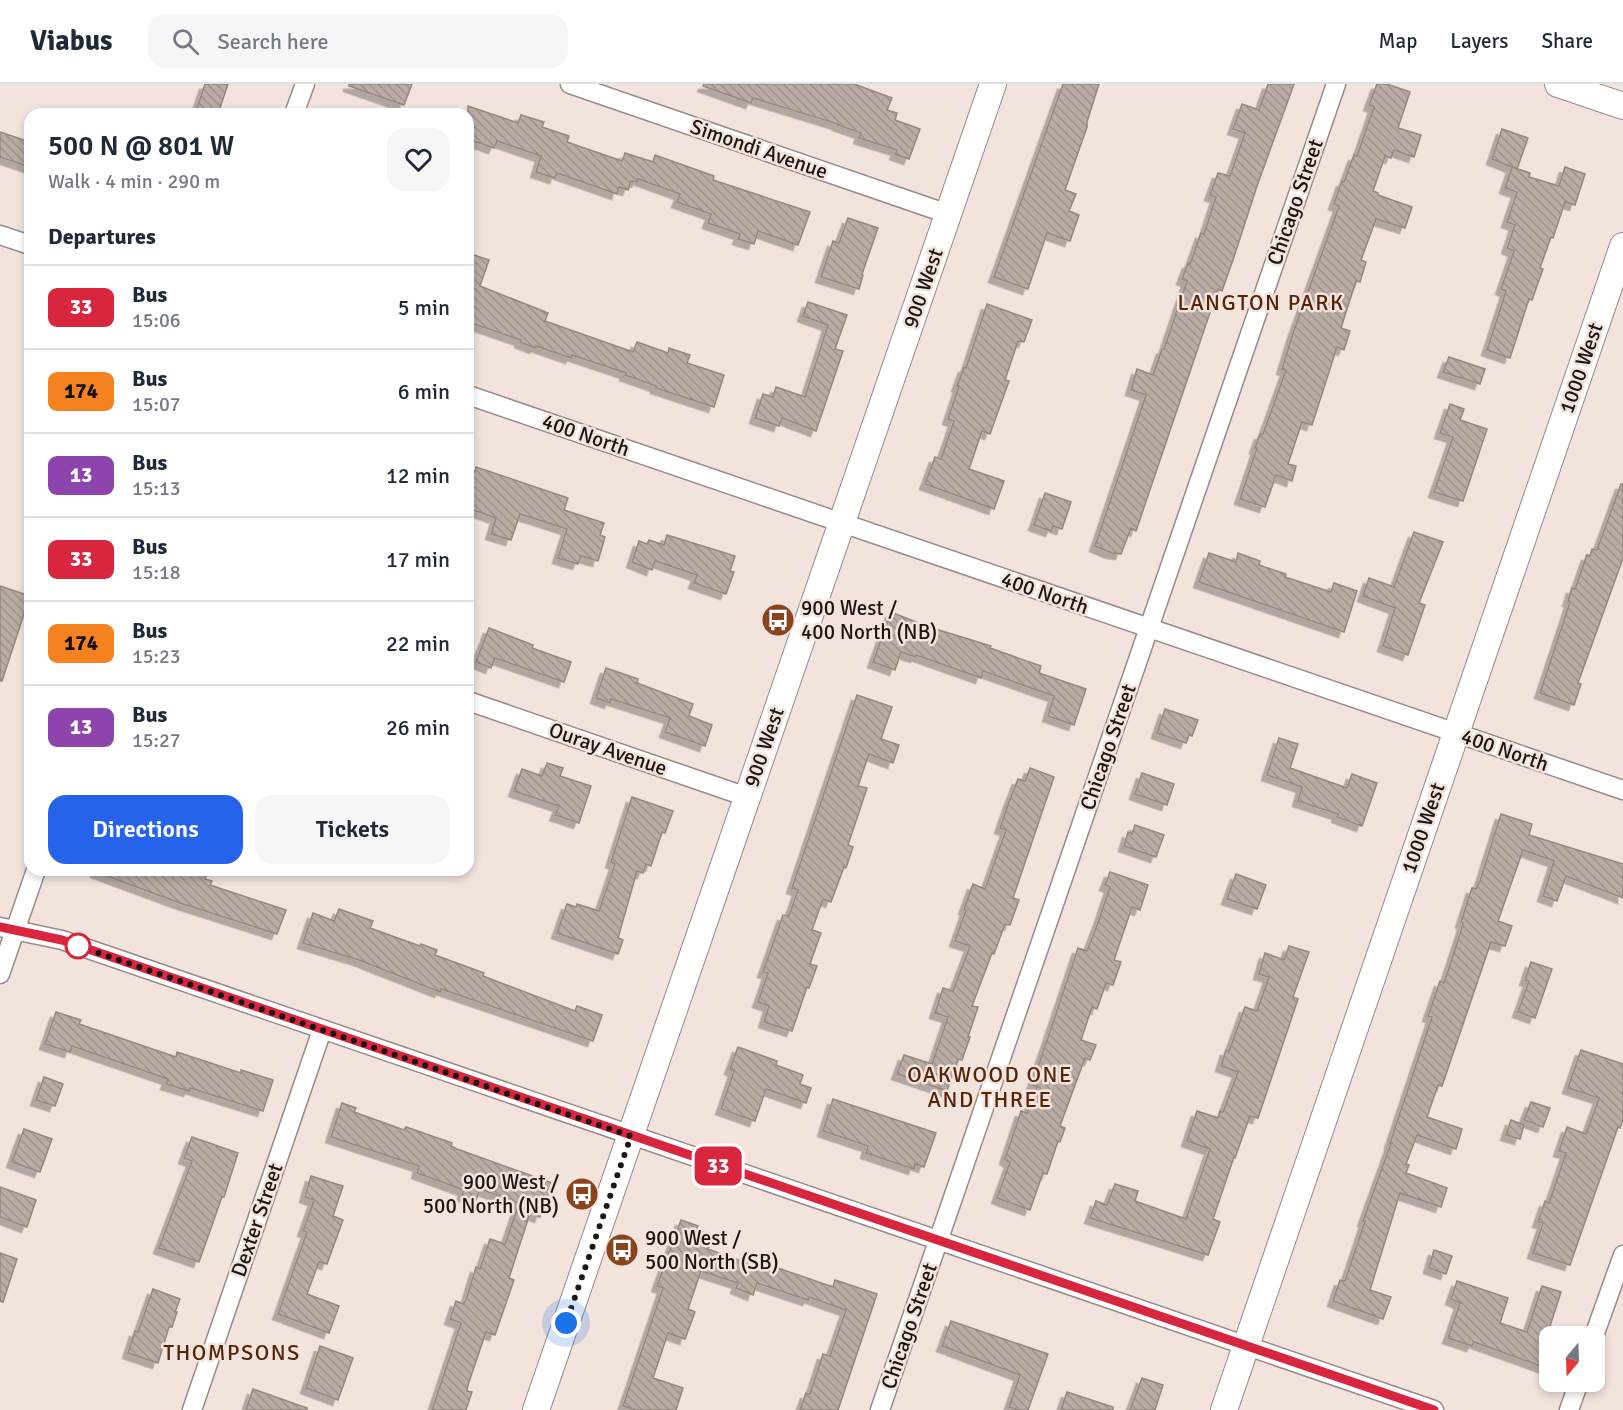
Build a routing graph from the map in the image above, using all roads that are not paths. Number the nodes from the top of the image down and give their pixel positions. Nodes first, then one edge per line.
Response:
1 (304, 84) edge
2 (570, 84) edge
3 (993, 84) edge
4 (1336, 84) edge
5 (1558, 84) edge
6 (1623, 106) edge
7 (296, 108) edge
8 (948, 214) junction
9 (0, 235) edge
10 (24, 243) edge
11 (1623, 246) edge
12 (474, 397) edge
13 (841, 523) junction
14 (1149, 628) junction
15 (474, 703) edge
16 (1455, 733) junction
17 (1623, 790) edge
18 (747, 797) junction
19 (33, 876) edge
20 (8, 928) edge
21 (0, 974) edge
22 (322, 1030) junction
23 (631, 1136) junction
24 (938, 1240) junction
25 (1623, 1255) edge
26 (1598, 1326) edge
27 (1245, 1345) junction
28 (1575, 1392) edge
29 (192, 1410) edge
30 (536, 1410) edge
31 (880, 1410) edge
32 (1224, 1410) edge
33 (1434, 1410) edge
34 (1569, 1410) edge

1 - 7 street
2 - 8 street, Simondi Avenue
3 - 8 main road, 900 West
4 - 14 street, Chicago Street
5 - 6 main road
8 - 13 main road, 900 West
9 - 10 street
11 - 16 main road, 1000 West
12 - 13 street, 400 North
13 - 14 street, 400 North
13 - 18 main road, 900 West
14 - 16 street, 400 North
14 - 24 street, Chicago Street
15 - 18 street, Ouray Avenue
16 - 17 street, 400 North
16 - 27 main road, 1000 West
18 - 23 main road, 900 West
19 - 20 street
20 - 21 street
20 - 22 street
22 - 23 street
22 - 29 street, Dexter Street
23 - 24 street
23 - 30 main road, 900 West
24 - 27 street
24 - 31 street, Chicago Street
25 - 26 street
27 - 32 main road, 1000 West
27 - 33 street
28 - 34 street

